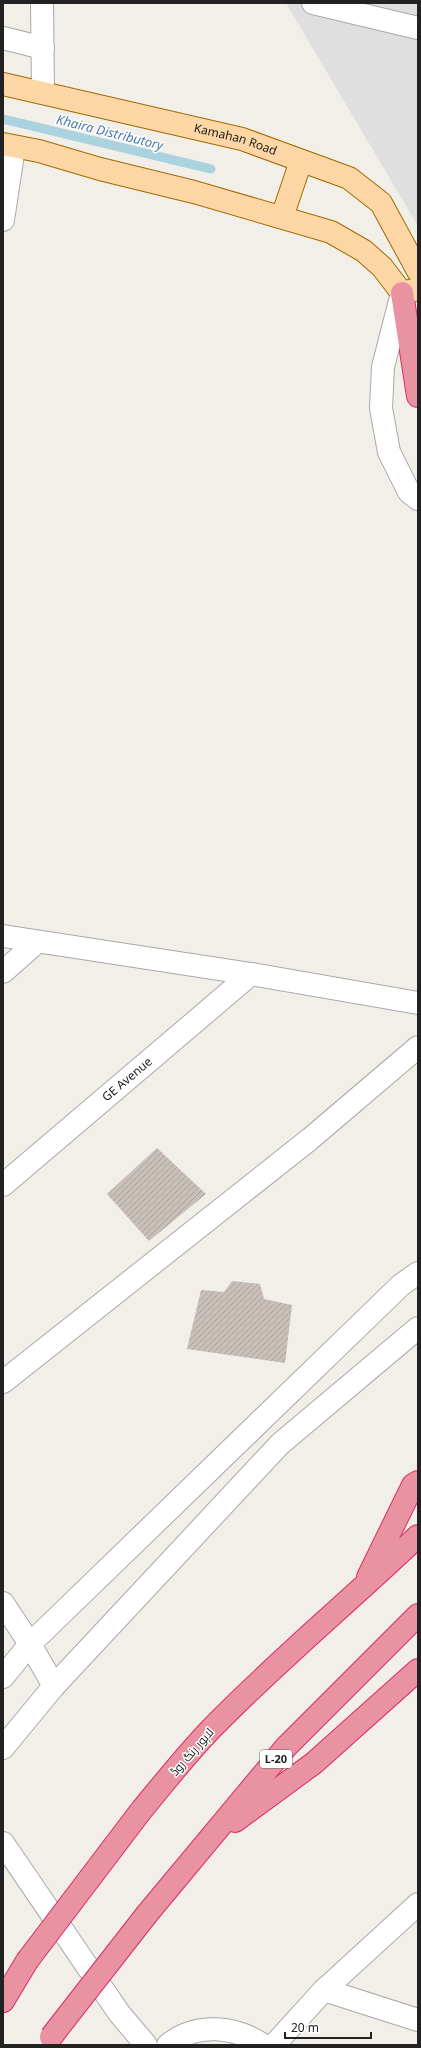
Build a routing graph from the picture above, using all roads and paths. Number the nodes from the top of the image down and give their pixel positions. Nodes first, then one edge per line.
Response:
1 (42, 3) edge
2 (312, 3) edge
3 (418, 28) edge
4 (3, 38) edge
5 (43, 48) junction
6 (3, 84) edge
7 (43, 93) junction
8 (8, 145) edge
9 (301, 161) junction
10 (282, 217) junction
11 (3, 220) edge
12 (418, 271) edge
13 (410, 291) edge
14 (418, 396) edge
15 (418, 499) edge
16 (3, 936) edge
17 (37, 942) junction
18 (3, 972) edge
19 (251, 974) junction
20 (418, 1004) edge
21 (418, 1047) edge
22 (3, 1185) edge
23 (418, 1273) edge
24 (418, 1328) edge
25 (3, 1382) edge
26 (418, 1482) edge
27 (418, 1536) edge
28 (361, 1591) junction
29 (3, 1603) edge
30 (418, 1615) edge
31 (30, 1644) junction
32 (418, 1670) edge
33 (3, 1677) edge
34 (54, 1686) junction
35 (3, 1748) edge
36 (207, 1841) junction
37 (3, 1843) edge
38 (418, 1904) edge
39 (324, 1990) junction
40 (3, 2002) edge
41 (418, 2020) edge
42 (48, 2041) edge
43 (146, 2045) edge
44 (168, 2045) edge
45 (263, 2045) edge
46 (274, 2045) edge

1 - 5 street
2 - 3 street
4 - 5 street
5 - 7 street
6 - 7 main road, Kamahan Road
7 - 9 main road, Kamahan Road
8 - 10 main road
8 - 11 street
9 - 10 main road
9 - 12 main road, Kamahan Road
10 - 13 main road
13 - 14 highway
13 - 15 street
16 - 17 street
17 - 18 street
17 - 19 street
19 - 20 street
19 - 22 street, GE Avenue
21 - 25 street
23 - 31 street
24 - 34 street
26 - 28 highway
27 - 28 highway, لاہور رنگ روڈ
28 - 40 highway, لاہور رنگ روڈ, bridge
29 - 31 street
30 - 36 highway, L-20
31 - 33 street
31 - 34 street
32 - 36 highway
34 - 35 street
36 - 42 highway, L-20, bridge
37 - 43 street
38 - 39 street
39 - 41 street
39 - 46 street
44 - 45 street

